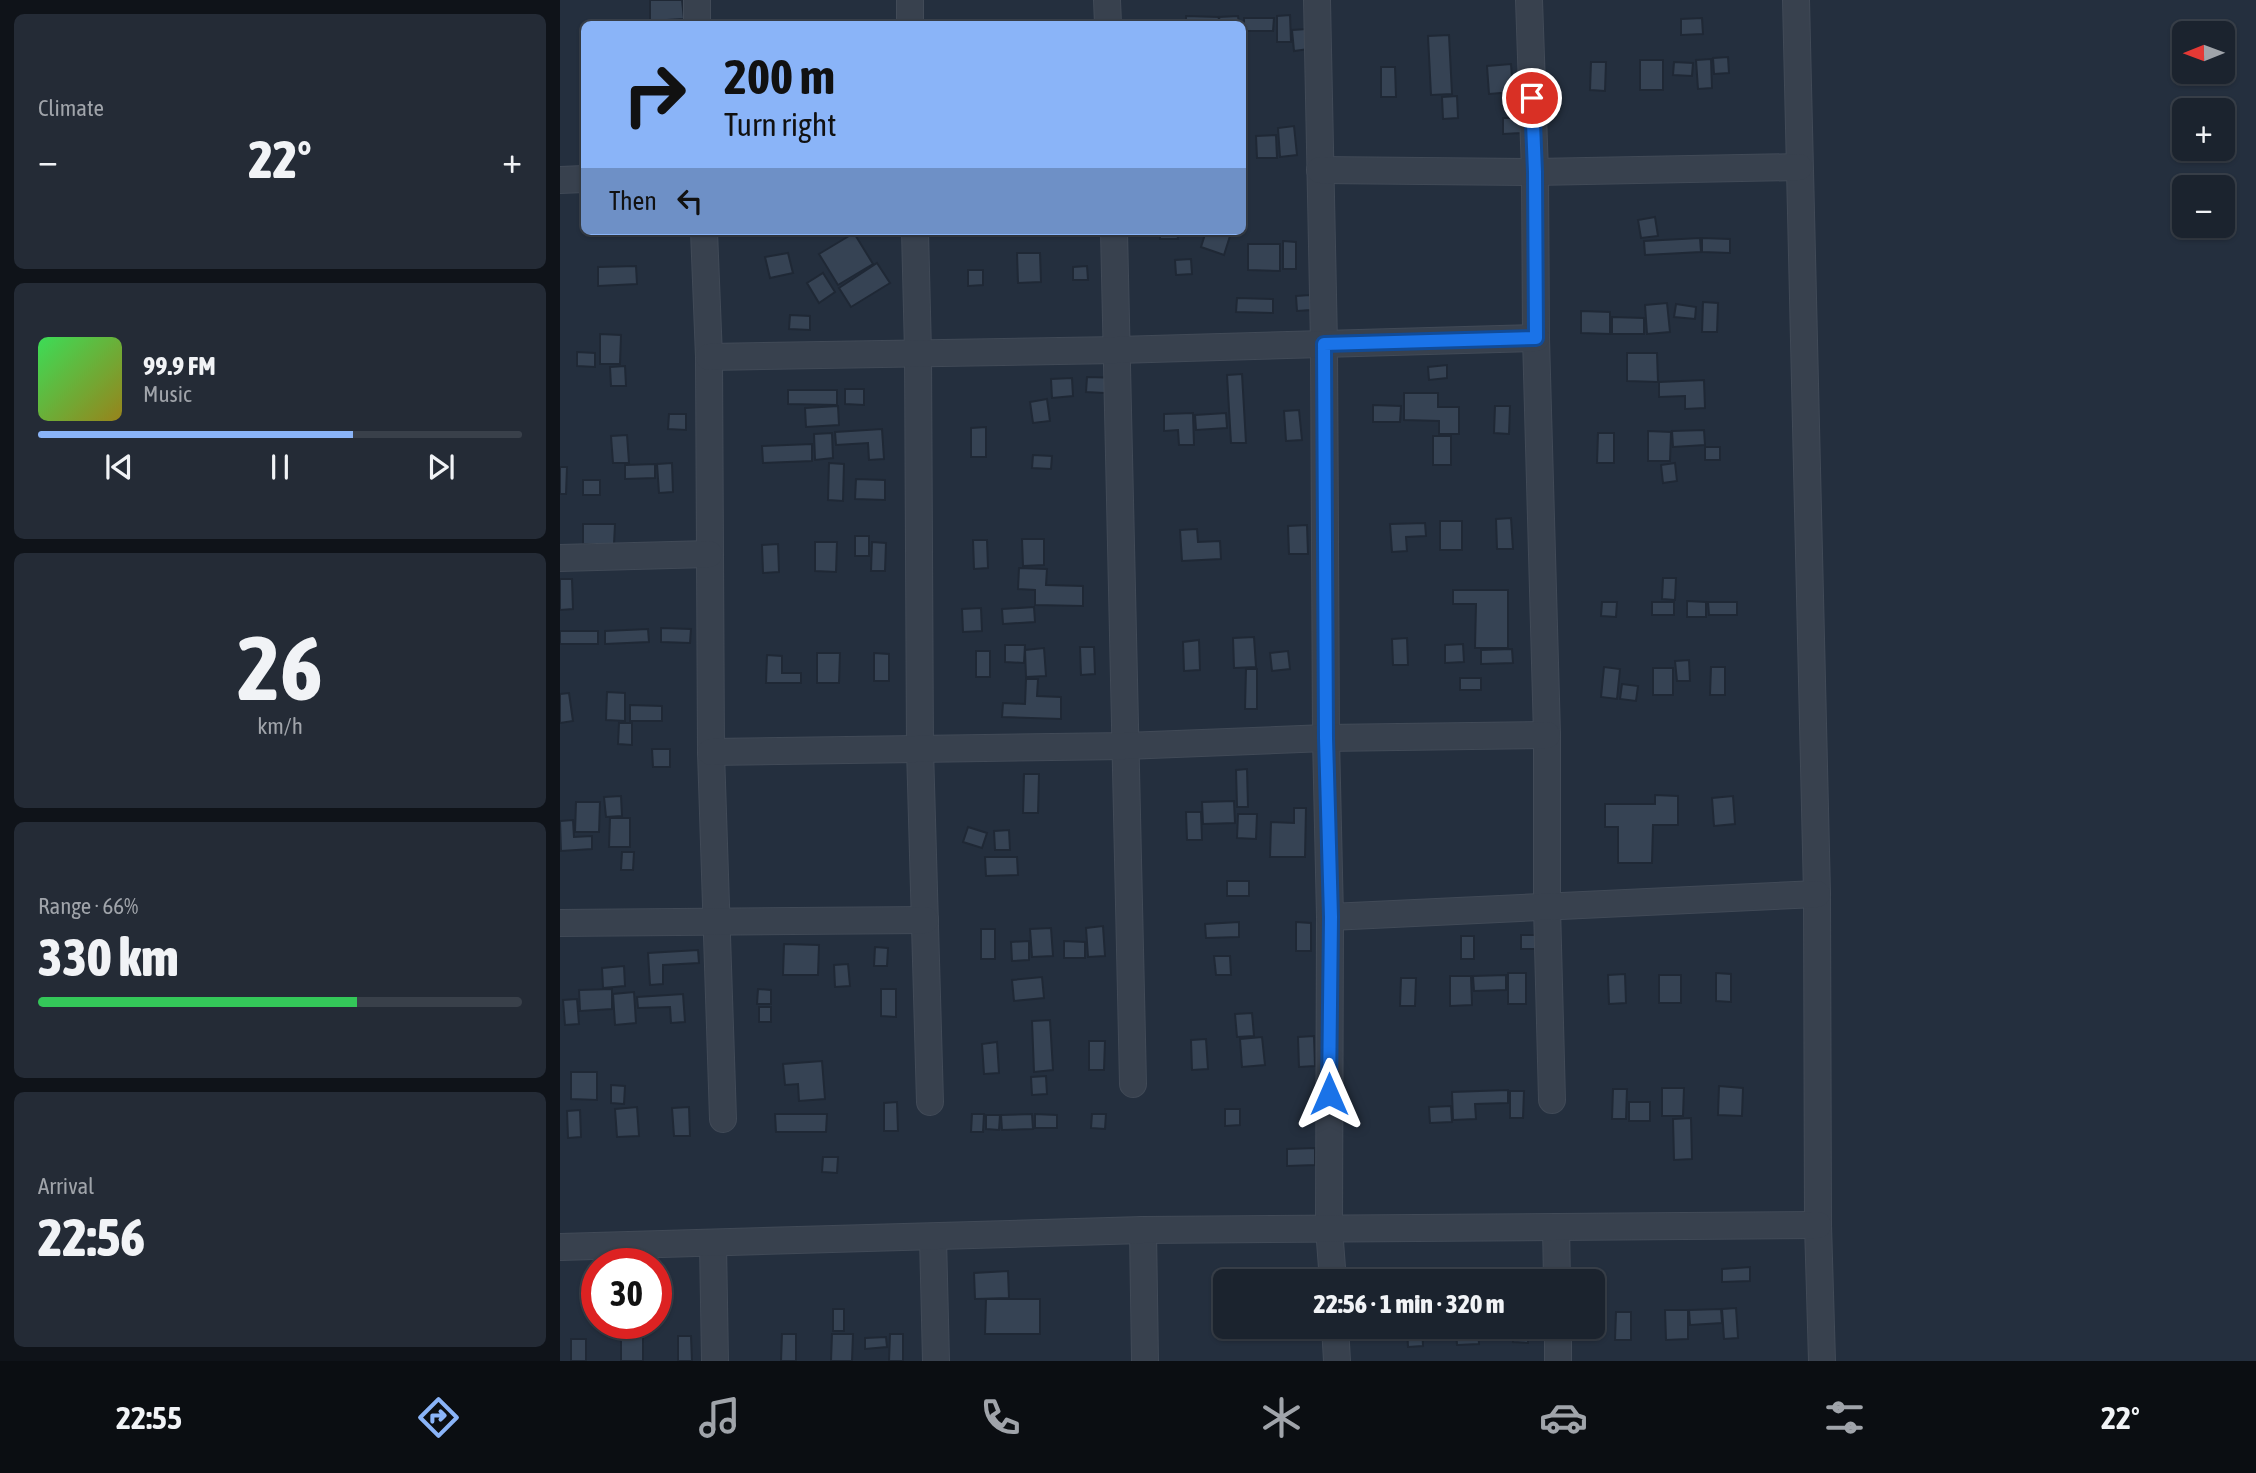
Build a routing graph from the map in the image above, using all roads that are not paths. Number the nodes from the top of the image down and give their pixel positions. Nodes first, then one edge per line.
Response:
1 (697, 0) edge
2 (910, 0) edge
3 (1107, 0) edge
4 (1317, 0) edge
5 (1529, 0) edge
6 (1796, 0) edge
7 (698, 21) edge
8 (910, 21) edge
9 (1108, 21) edge
10 (1799, 167) junction
11 (1320, 170) junction
12 (1535, 172) junction
13 (581, 179) edge
14 (560, 180) edge
15 (704, 235) edge
16 (915, 235) edge
17 (1114, 235) edge
18 (1536, 338) junction
19 (1324, 344) junction
20 (1117, 350) junction
21 (918, 352) junction
22 (709, 357) junction
23 (709, 554) junction
24 (560, 558) edge
25 (1547, 735) junction
26 (1326, 738) junction
27 (1125, 746) junction
28 (920, 749) junction
29 (711, 752) junction
30 (1817, 894) junction
31 (1547, 907) junction
32 (1331, 917) junction
33 (718, 920) junction
34 (925, 920) junction
35 (560, 923) edge
36 (1133, 1084) dead end
37 (1552, 1100) dead end
38 (930, 1102) dead end
39 (723, 1119) dead end
40 (1818, 1225) junction
41 (1556, 1227) junction
42 (1329, 1228) junction
43 (1143, 1230) junction
44 (933, 1237) junction
45 (713, 1243) junction
46 (560, 1247) edge
47 (1332, 1269) edge
48 (1557, 1269) edge
49 (1336, 1339) edge
50 (1558, 1339) edge
51 (715, 1361) edge
52 (936, 1361) edge
53 (1145, 1361) edge
54 (1337, 1361) edge
55 (1558, 1361) edge
56 (1822, 1361) edge

1 - 7 street
2 - 8 street
3 - 9 street
4 - 11 street
5 - 12 street
6 - 10 street
10 - 12 street
10 - 30 street
11 - 12 street
11 - 19 street
12 - 18 street
13 - 14 street
15 - 22 street
16 - 21 street
17 - 20 street
18 - 19 street
18 - 25 street
19 - 20 street
19 - 26 street
20 - 21 street
20 - 27 street
21 - 22 street
21 - 28 street
22 - 23 street
23 - 24 street
23 - 29 street
25 - 26 street
25 - 31 street
26 - 27 street
26 - 32 street
27 - 28 street
27 - 36 street
28 - 29 street
28 - 34 street
29 - 33 street
30 - 31 street
30 - 40 street
31 - 32 street
31 - 37 street
32 - 42 street
33 - 34 street
33 - 35 street
33 - 39 street
34 - 38 street
40 - 41 street
40 - 56 street
41 - 42 street
41 - 48 street
42 - 43 street
42 - 47 street
43 - 44 street
43 - 53 street
44 - 45 street
44 - 52 street
45 - 46 street
45 - 51 street
49 - 54 street
50 - 55 street

